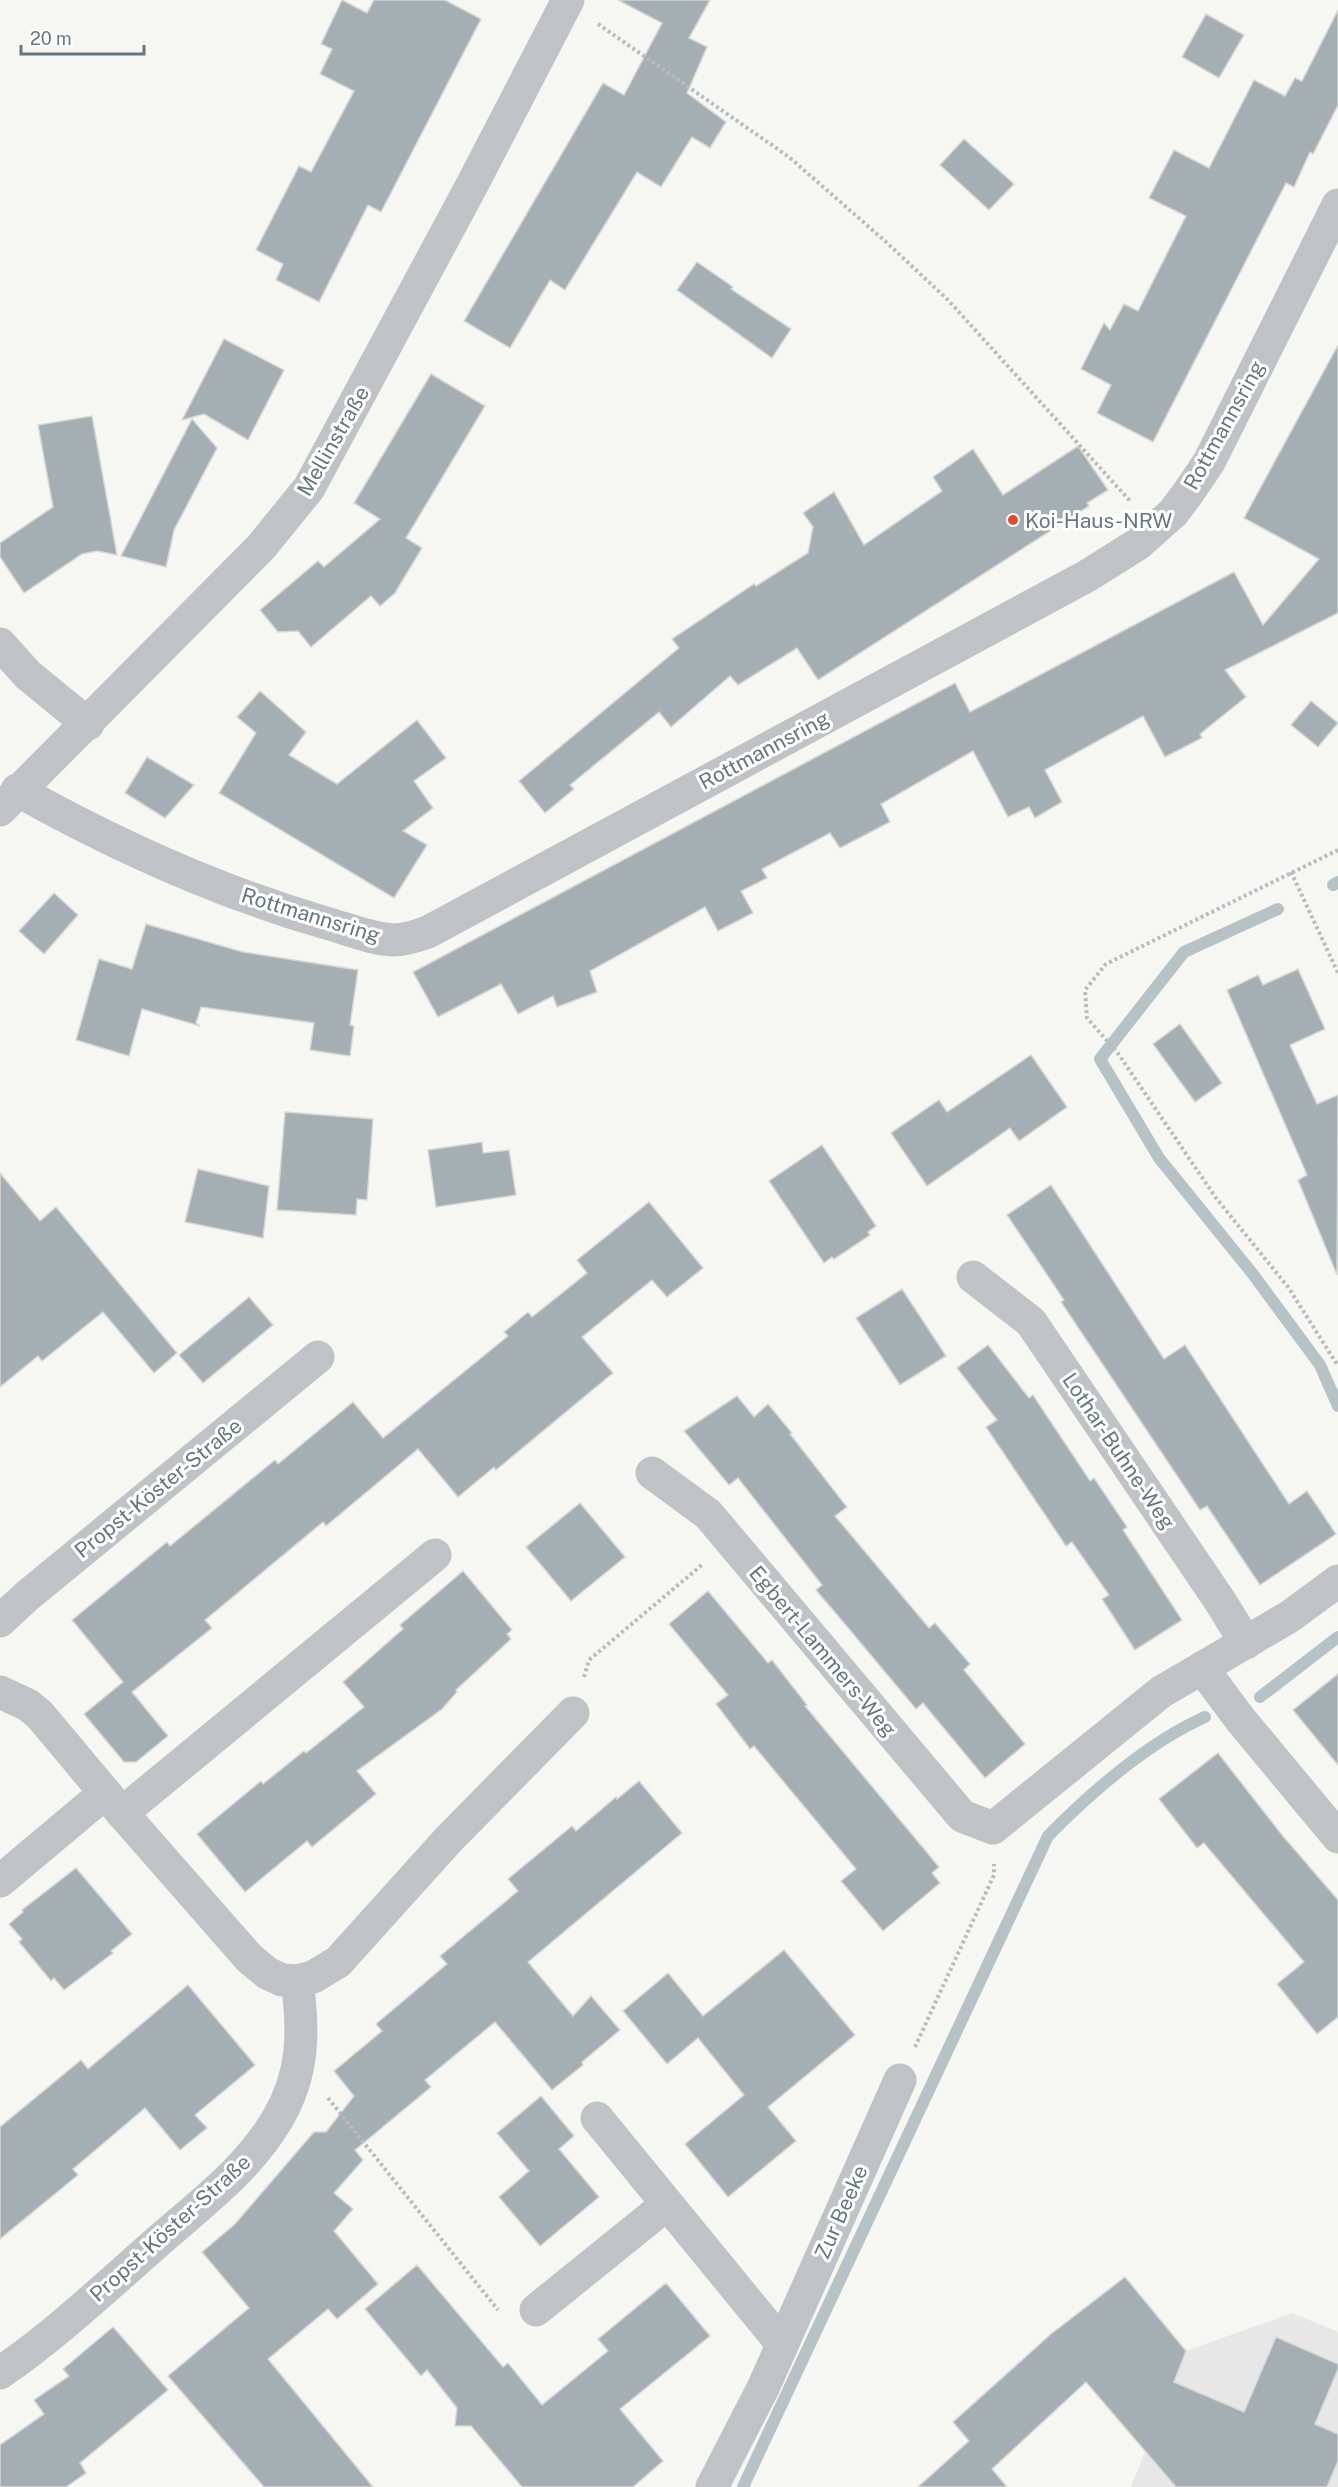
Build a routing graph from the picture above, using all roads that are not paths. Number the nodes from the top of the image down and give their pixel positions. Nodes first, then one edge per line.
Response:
1 (567, 1) edge
2 (1338, 205) edge
3 (0, 644) edge
4 (88, 724) junction
5 (9, 800) edge
6 (973, 1277) dead end
7 (318, 1357) dead end
8 (652, 1473) dead end
9 (435, 1554) dead end
10 (1338, 1581) edge
11 (0, 1621) edge
12 (1246, 1643) junction
13 (1203, 1668) junction
14 (0, 1692) edge
15 (573, 1713) road end
16 (113, 1803) junction
17 (1338, 1837) edge
18 (0, 1881) edge
19 (297, 1981) junction
20 (900, 2080) road end
21 (597, 2118) dead end
22 (666, 2205) junction
23 (536, 2310) road end
24 (783, 2344) junction
25 (0, 2373) edge
26 (712, 2487) edge

1 - 4 street, Mellinstraße
2 - 5 street, Rottmannsring
3 - 4 street
4 - 5 street, Mellinstraße
6 - 12 street, Lothar-Buhne-Weg
7 - 11 street, Propst-Köster-Straße
8 - 13 street, Egbert-Lammers-Weg
9 - 16 street
10 - 12 street
12 - 13 street
13 - 17 street
14 - 16 street
15 - 19 street
16 - 18 street
16 - 19 street
19 - 25 street, Propst-Köster-Straße
20 - 24 street, Zur Beeke
21 - 22 street
22 - 23 street
22 - 24 street
24 - 26 street, Zur Beeke

